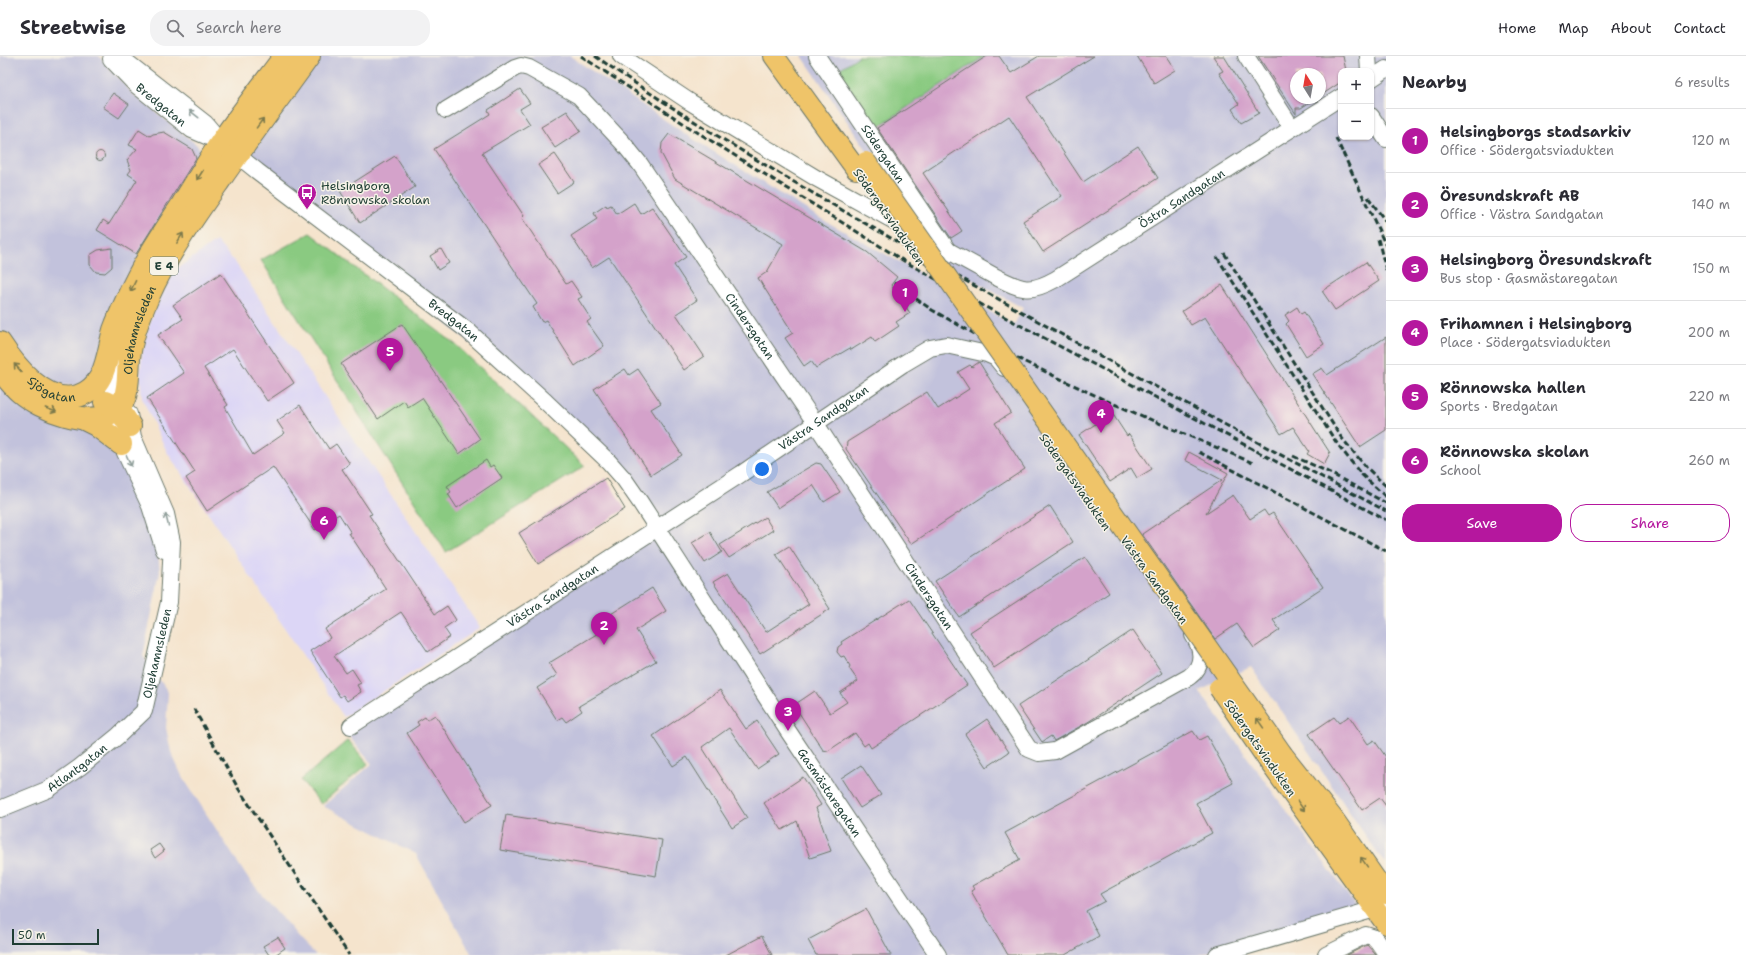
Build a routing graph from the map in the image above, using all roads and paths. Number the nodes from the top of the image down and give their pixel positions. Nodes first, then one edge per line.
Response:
1 (109, 56) edge
2 (119, 56) edge
3 (285, 56) edge
4 (309, 56) edge
5 (621, 56) edge
6 (774, 56) edge
7 (790, 56) edge
8 (817, 56) edge
9 (1246, 56) edge
10 (1368, 56) edge
11 (1368, 68) edge
12 (1386, 69) edge
13 (1374, 77) edge
14 (1338, 99) edge
15 (446, 110) dead end
16 (1374, 121) edge
17 (1292, 128) junction
18 (1386, 139) edge
19 (229, 149) junction
20 (861, 165) junction
21 (948, 251) junction
22 (112, 341) junction
23 (0, 344) edge
24 (0, 369) edge
25 (79, 396) junction
26 (118, 404) junction
27 (82, 418) junction
28 (816, 424) junction
29 (126, 435) junction
30 (656, 529) junction
31 (993, 693) joint
32 (144, 711) joint
33 (351, 726) dead end
34 (0, 809) edge
35 (1381, 913) edge
36 (1386, 953) edge
37 (938, 955) edge
38 (1217, 955) edge
39 (1326, 955) edge

1 - 19 street, Bredgatan
19 -> 2 street, Bredgatan
3 - 19 highway, Oljehamnsleden / E 4
19 -> 4 highway, Oljehamnsleden / E 4
5 - 21 street
6 - 20 main road, Södergatsviadukten
7 - 20 main road, Södergatsviadukten
8 - 21 street, Södergatan
9 - 17 street
10 - 11 street
12 - 13 street
14 - 17 street, Östra Sandgatan
15 - 28 street, Cindersgatan
16 - 18 street
17 - 21 street, Östra Sandgatan
19 -> 22 highway, Oljehamnsleden / E 4
26 -> 19 highway, Oljehamnsleden / E 4
19 - 30 street, Bredgatan
20 - 35 main road, Södergatsviadukten, bridge
22 - 25 highway, Sjögatan / E 4
22 - 26 street, Oljehamnsleden
25 -> 23 highway, Sjögatan
24 -> 27 highway, Sjögatan
25 - 26 highway
26 - 27 highway, Sjögatan
26 - 29 highway
27 - 29 highway
28 - 30 street, Västra Sandgatan
28 - 31 street, Cindersgatan
28 - 31 street, Västra Sandgatan
29 - 32 street, Oljehamnsleden
30 - 33 street, Västra Sandgatan
30 - 37 street, Gasmästaregatan
32 - 34 street, Atlantgatan
35 - 36 street
35 - 38 street
35 - 39 street

